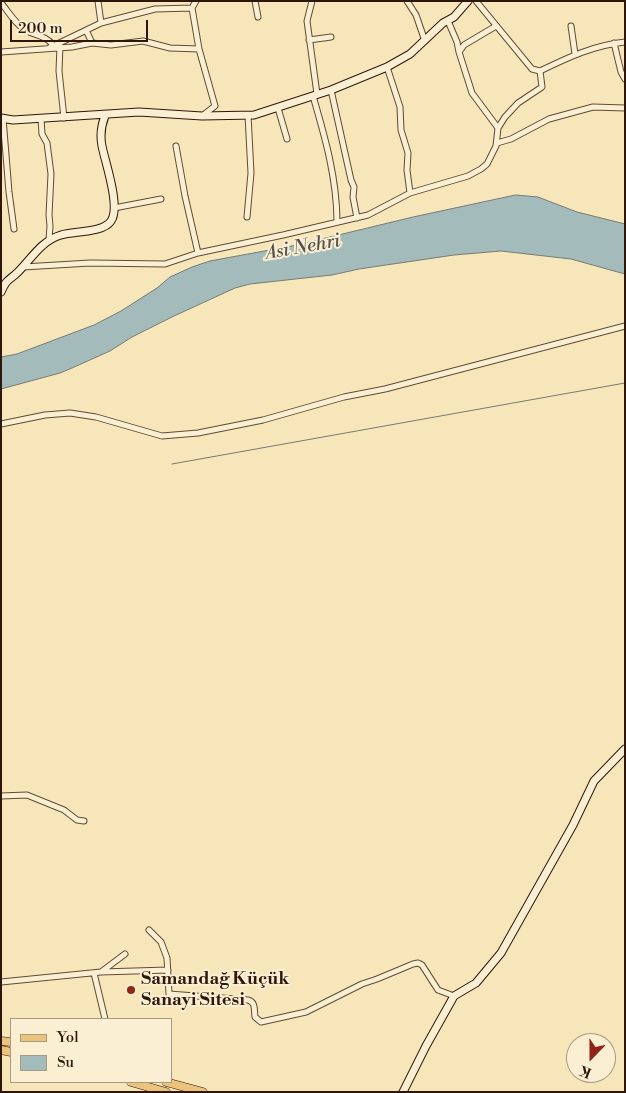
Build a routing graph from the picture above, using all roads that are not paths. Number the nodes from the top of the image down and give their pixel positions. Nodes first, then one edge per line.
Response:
1 (98, 1) edge
2 (196, 1) edge
3 (255, 1) edge
4 (312, 1) edge
5 (407, 1) edge
6 (468, 1) edge
7 (476, 1) edge
8 (2, 4) edge
9 (192, 8) junction
10 (258, 17) dead end
11 (448, 21) junction
12 (101, 22) junction
13 (496, 26) junction
14 (571, 26) dead end
15 (86, 30) junction
16 (331, 36) dead end
17 (309, 40) junction
18 (63, 41) junction
19 (425, 41) junction
20 (625, 42) edge
21 (92, 43) junction
22 (614, 43) junction
23 (51, 46) junction
24 (59, 47) junction
25 (200, 49) junction
26 (1, 52) edge
27 (459, 52) junction
28 (575, 54) junction
29 (386, 67) junction
30 (540, 71) junction
31 (625, 78) edge
32 (331, 90) junction
33 (315, 95) junction
34 (278, 108) junction
35 (625, 108) edge
36 (248, 115) junction
37 (105, 116) junction
38 (202, 116) junction
39 (2, 118) edge
40 (64, 118) junction
41 (40, 119) junction
42 (498, 128) junction
43 (287, 138) dead end
44 (496, 143) junction
45 (176, 146) dead end
46 (410, 193) junction
47 (162, 199) dead end
48 (114, 208) junction
49 (247, 217) dead end
50 (357, 218) junction
51 (337, 222) junction
52 (14, 229) dead end
53 (49, 240) junction
54 (198, 253) junction
55 (23, 267) junction
56 (1, 292) edge
57 (625, 326) edge
58 (1, 424) edge
59 (625, 749) edge
60 (1, 796) edge
61 (84, 821) dead end
62 (149, 930) dead end
63 (125, 954) dead end
64 (168, 970) junction
65 (101, 972) junction
66 (94, 973) junction
67 (1, 982) edge
68 (454, 996) junction
69 (104, 1018) edge
70 (134, 1083) edge
71 (170, 1083) edge
72 (166, 1092) edge
73 (204, 1092) edge
74 (403, 1092) edge

1 - 12 street
2 - 9 street
3 - 10 street
4 - 17 street
5 - 19 street
6 - 11 street
7 - 13 street
8 - 23 street
9 - 12 street
9 - 25 street
11 - 19 street
11 - 27 street
12 - 15 street
13 - 27 street
13 - 30 street
14 - 28 street
15 - 18 street
15 - 21 street
16 - 17 street
17 - 33 street
18 - 23 street
18 - 24 street
19 - 29 street
20 - 22 street
21 - 24 street
21 - 25 street
22 - 28 street
22 - 31 street
23 - 24 street
23 - 26 street
24 - 40 street
25 - 38 street
27 - 42 street
28 - 30 street
29 - 32 street
29 - 46 street
30 - 42 street
32 - 33 street
32 - 50 street
33 - 34 street
33 - 51 street
34 - 36 street
34 - 43 street
35 - 44 street
36 - 38 street
36 - 49 street
37 - 38 street
37 - 40 street
37 - 48 street
39 - 41 street
39 - 52 street
40 - 41 street
41 - 53 street
42 - 44 street
44 - 46 street
45 - 54 street
46 - 50 street
47 - 48 street
48 - 53 street
50 - 51 street
51 - 54 street
53 - 55 street
54 - 55 street
55 - 56 street
57 - 58 street
59 - 68 street
60 - 61 street
62 - 64 street
63 - 65 street
64 - 65 street
64 - 68 street
65 - 66 street
66 - 67 street
66 - 69 street
68 - 74 street
70 - 72 main road
71 - 73 main road

